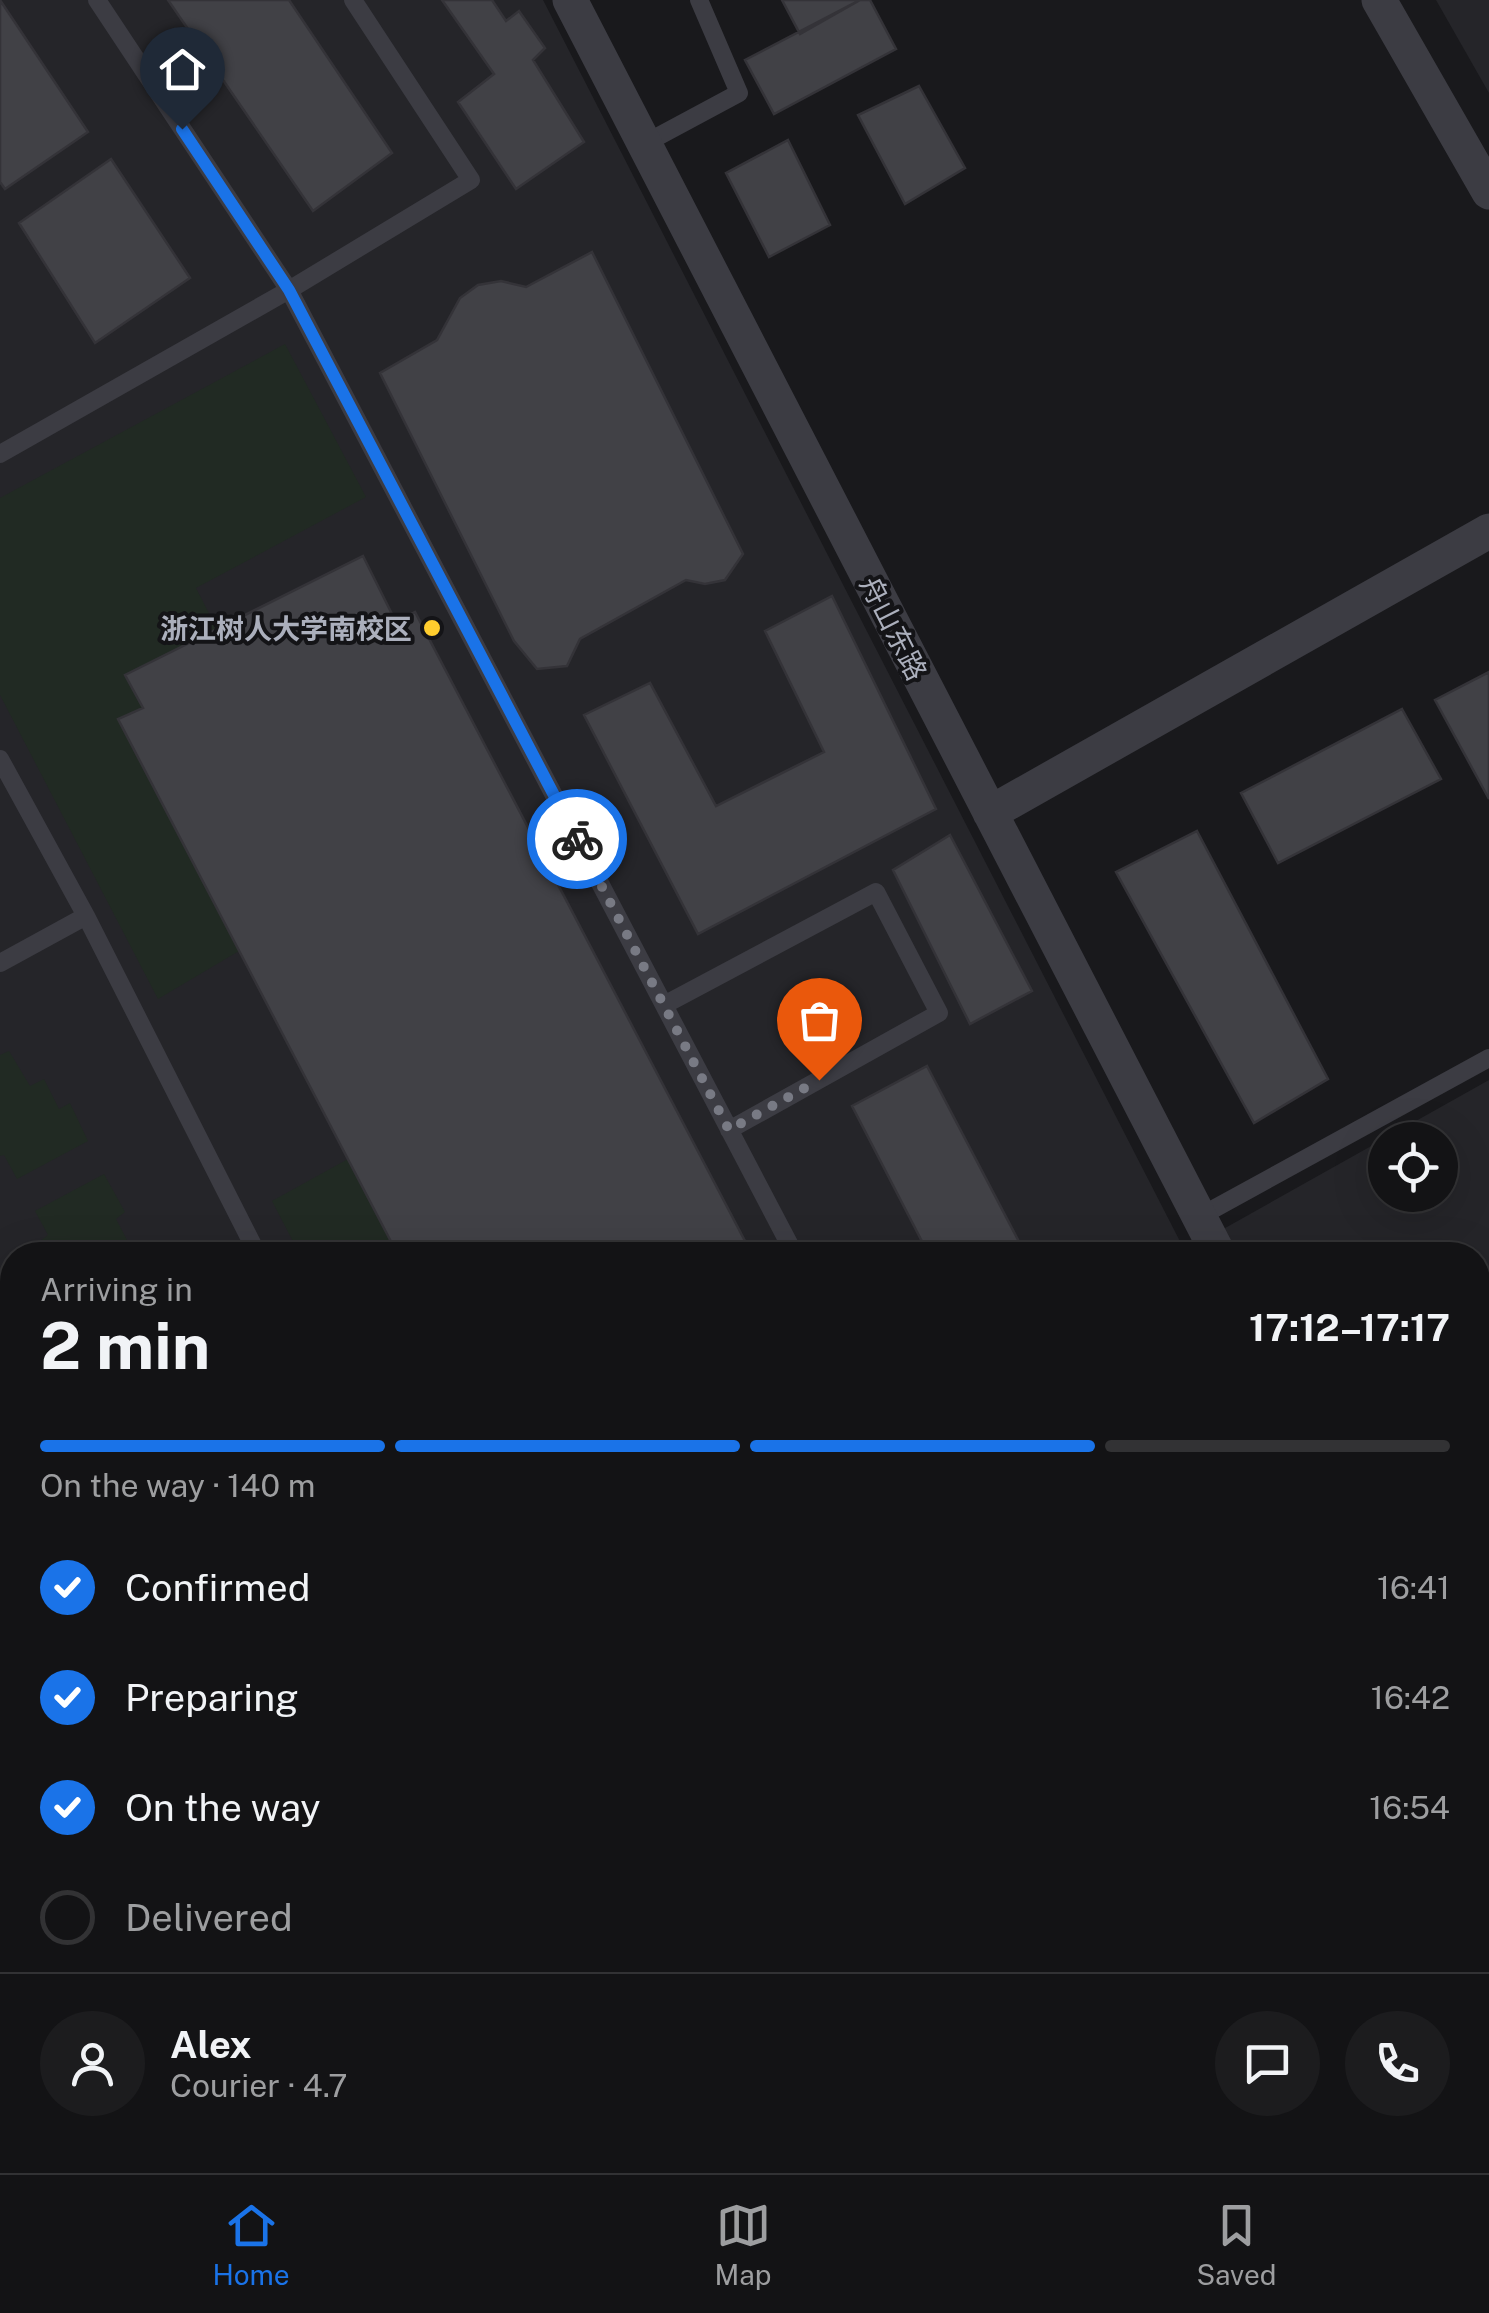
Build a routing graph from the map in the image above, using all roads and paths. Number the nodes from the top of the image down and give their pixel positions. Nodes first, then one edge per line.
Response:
1 (97, 0) edge
2 (352, 0) edge
3 (570, 0) edge
4 (699, 0) edge
5 (1379, 0) edge
6 (644, 144) junction
7 (1489, 192) edge
8 (289, 290) junction
9 (0, 454) edge
10 (1489, 531) edge
11 (0, 759) edge
12 (990, 814) junction
13 (86, 916) junction
14 (0, 963) edge
15 (664, 1005) junction
16 (1489, 1058) edge
17 (729, 1130) junction
18 (1200, 1218) junction
19 (251, 1242) edge
20 (787, 1242) edge
21 (1212, 1242) edge

1 - 8 lane
2 - 8 lane
3 - 6 street, 舟山东路
4 - 6 lane
5 - 7 street
6 - 12 street, 舟山东路
8 - 9 lane
8 - 15 lane
10 - 12 street
11 - 13 lane
12 - 18 street, 舟山东路
13 - 14 lane
13 - 19 lane
15 - 17 lane
15 - 17 lane
16 - 18 lane
17 - 20 lane
18 - 21 street, 舟山东路

